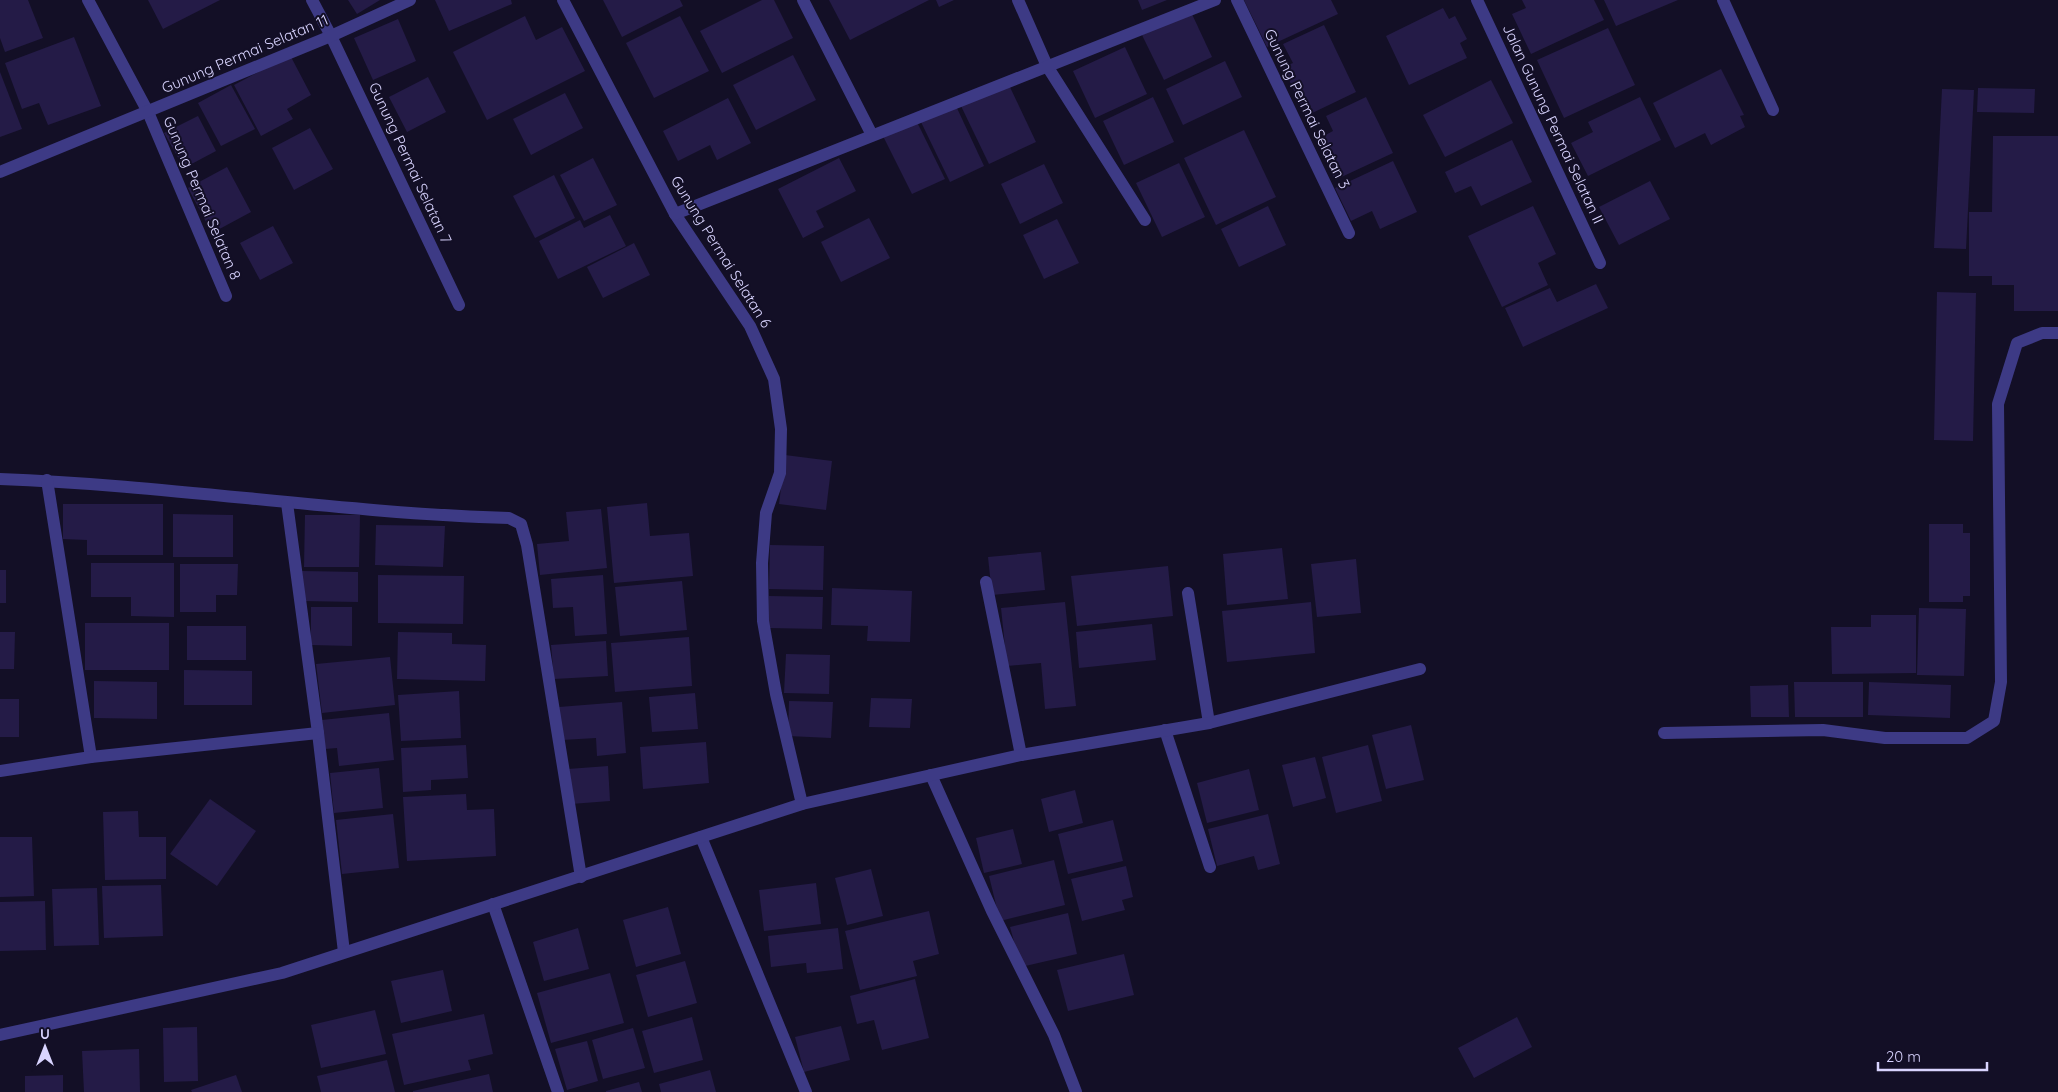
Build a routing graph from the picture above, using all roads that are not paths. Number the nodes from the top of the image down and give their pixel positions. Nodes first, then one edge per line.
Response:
1 (88, 0) edge
2 (312, 0) edge
3 (410, 0) edge
4 (563, 0) edge
5 (803, 0) edge
6 (1018, 0) edge
7 (1215, 0) edge
8 (1237, 0) edge
9 (1477, 0) edge
10 (1723, 0) edge
11 (331, 36) junction
12 (1047, 66) junction
13 (1773, 110) dead end
14 (148, 112) junction
15 (872, 135) junction
16 (0, 172) edge
17 (675, 214) junction
18 (1145, 220) dead end
19 (1348, 233) dead end
20 (1600, 263) dead end
21 (226, 296) dead end
22 (459, 305) dead end
23 (2058, 334) edge
24 (0, 479) edge
25 (48, 480) junction
26 (287, 503) junction
27 (986, 582) dead end
28 (1188, 593) dead end
29 (1420, 669) dead end
30 (1209, 723) junction
31 (1165, 730) junction
32 (318, 734) junction
33 (1664, 734) dead end
34 (1021, 755) junction
35 (91, 757) junction
36 (0, 771) edge
37 (931, 775) junction
38 (802, 804) junction
39 (701, 837) junction
40 (1210, 867) dead end
41 (581, 877) junction
42 (493, 904) junction
43 (344, 952) junction
44 (0, 1035) edge
45 (558, 1092) edge
46 (806, 1092) edge
47 (1076, 1092) edge

1 - 14 street, Gunung Permai Selatan 8
2 - 11 street, Gunung Permai Selatan 7
3 - 11 street, Gunung Permai Selatan 11
4 - 17 street, Gunung Permai Selatan 6
5 - 15 street
6 - 12 street
7 - 12 street
8 - 19 street, Gunung Permai Selatan 3
9 - 20 street, Jalan Gunung Permai Selatan II
10 - 13 street
11 - 14 street, Gunung Permai Selatan 11
11 - 22 street, Gunung Permai Selatan 7
12 - 15 street
12 - 18 street
14 - 16 street, Gunung Permai Selatan 11
14 - 21 street, Gunung Permai Selatan 8
15 - 17 street
17 - 38 street, Gunung Permai Selatan 6
23 - 33 street
24 - 25 street
25 - 26 street
25 - 35 street
26 - 32 street
26 - 41 street
27 - 34 street
28 - 30 street
29 - 30 street
30 - 31 street
31 - 34 street
31 - 40 street
32 - 35 street
32 - 43 street
34 - 37 street
35 - 36 street
37 - 38 street
37 - 47 street
38 - 39 street
39 - 41 street
39 - 46 street
41 - 42 street
42 - 43 street
42 - 45 street
43 - 44 street

